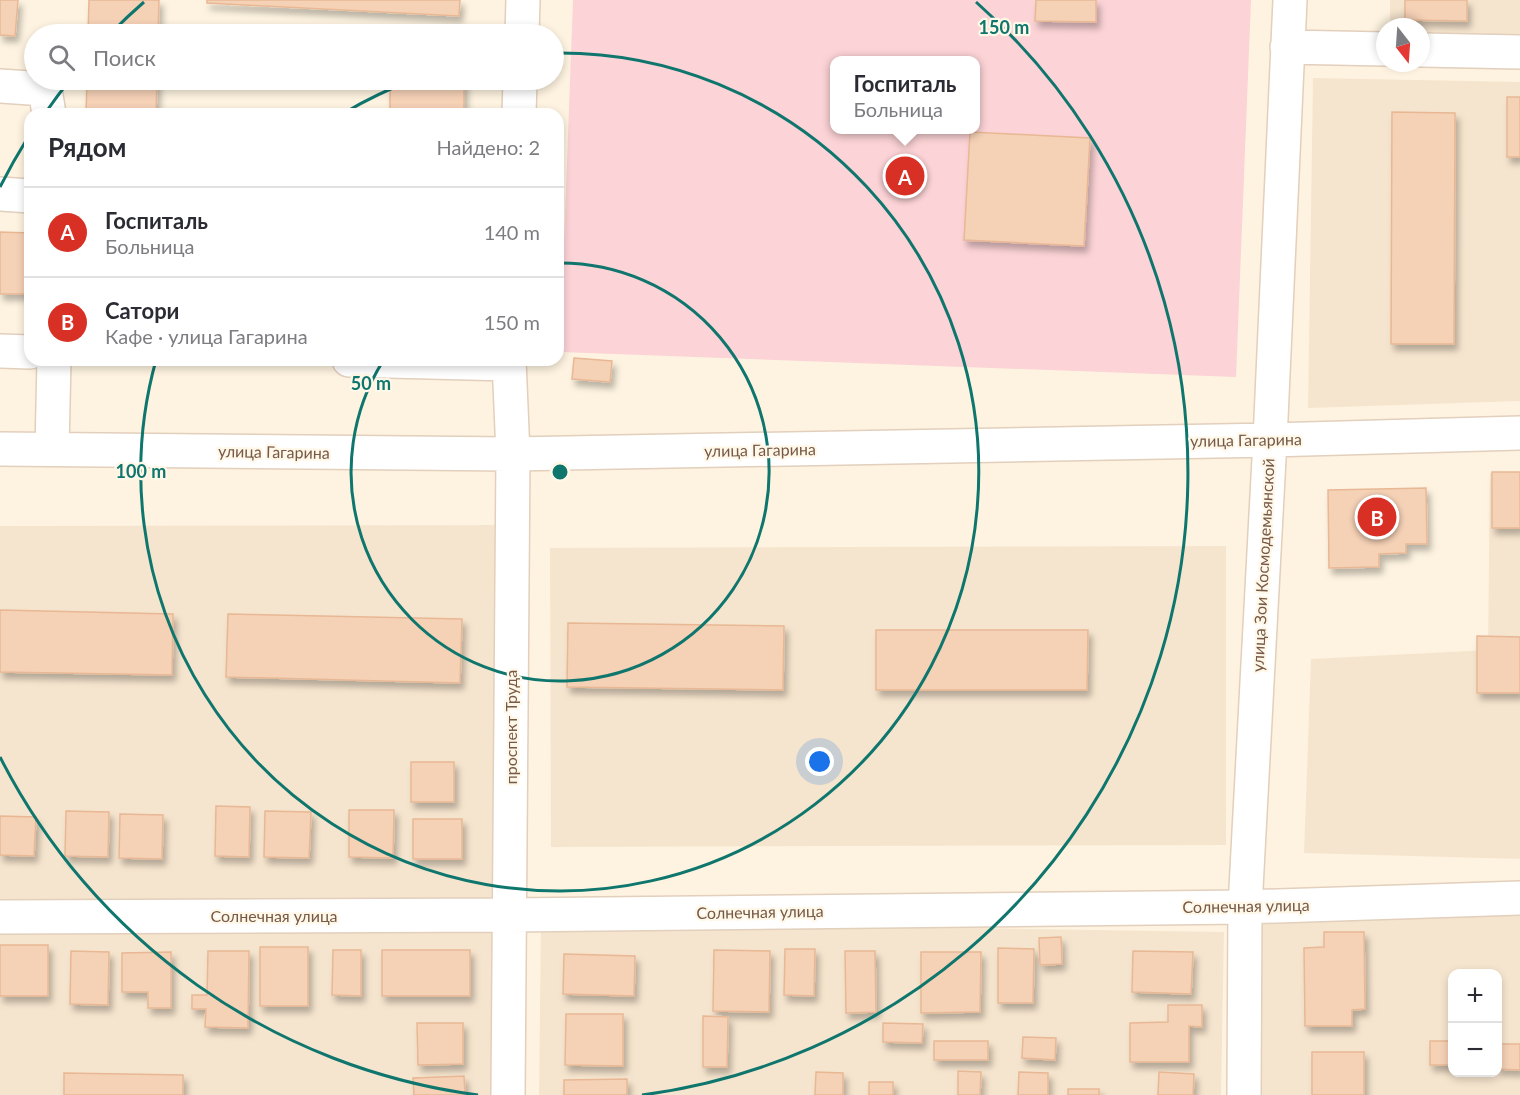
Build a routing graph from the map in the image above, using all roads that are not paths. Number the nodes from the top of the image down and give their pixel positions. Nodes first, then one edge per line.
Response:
1 (523, 0) edge
2 (1290, 0) edge
3 (522, 24) edge
4 (1287, 47) junction
5 (1376, 49) edge
6 (1430, 50) edge
7 (1520, 52) edge
8 (0, 86) edge
9 (24, 88) edge
10 (45, 90) edge
11 (520, 90) edge
12 (48, 108) edge
13 (519, 108) edge
14 (0, 194) edge
15 (24, 196) edge
16 (0, 351) edge
17 (24, 352) edge
18 (54, 366) edge
19 (509, 366) edge
20 (1520, 433) edge
21 (1270, 440) junction
22 (0, 449) edge
23 (52, 449) junction
24 (513, 454) junction
25 (1520, 898) edge
26 (1245, 907) junction
27 (510, 915) junction
28 (0, 918) edge
29 (508, 1095) edge
30 (1244, 1095) edge

1 - 3 street
2 - 4 street, улица Зои Космодемьянской
4 - 5 street
4 - 21 street, улица Зои Космодемьянской
6 - 7 street
8 - 9 street
10 - 12 street
11 - 13 street
14 - 15 street
16 - 17 street
18 - 23 street
19 - 24 street, проспект Труда
20 - 21 street, улица Гагарина
21 - 24 street, улица Гагарина
21 - 26 street, улица Зои Космодемьянской
22 - 23 street, улица Гагарина
23 - 24 street, улица Гагарина
24 - 27 street, проспект Труда
25 - 26 street, Солнечная улица
26 - 27 street, Солнечная улица
26 - 30 street, улица Зои Космодемьянской
27 - 28 street, Солнечная улица
27 - 29 street, проспект Труда

